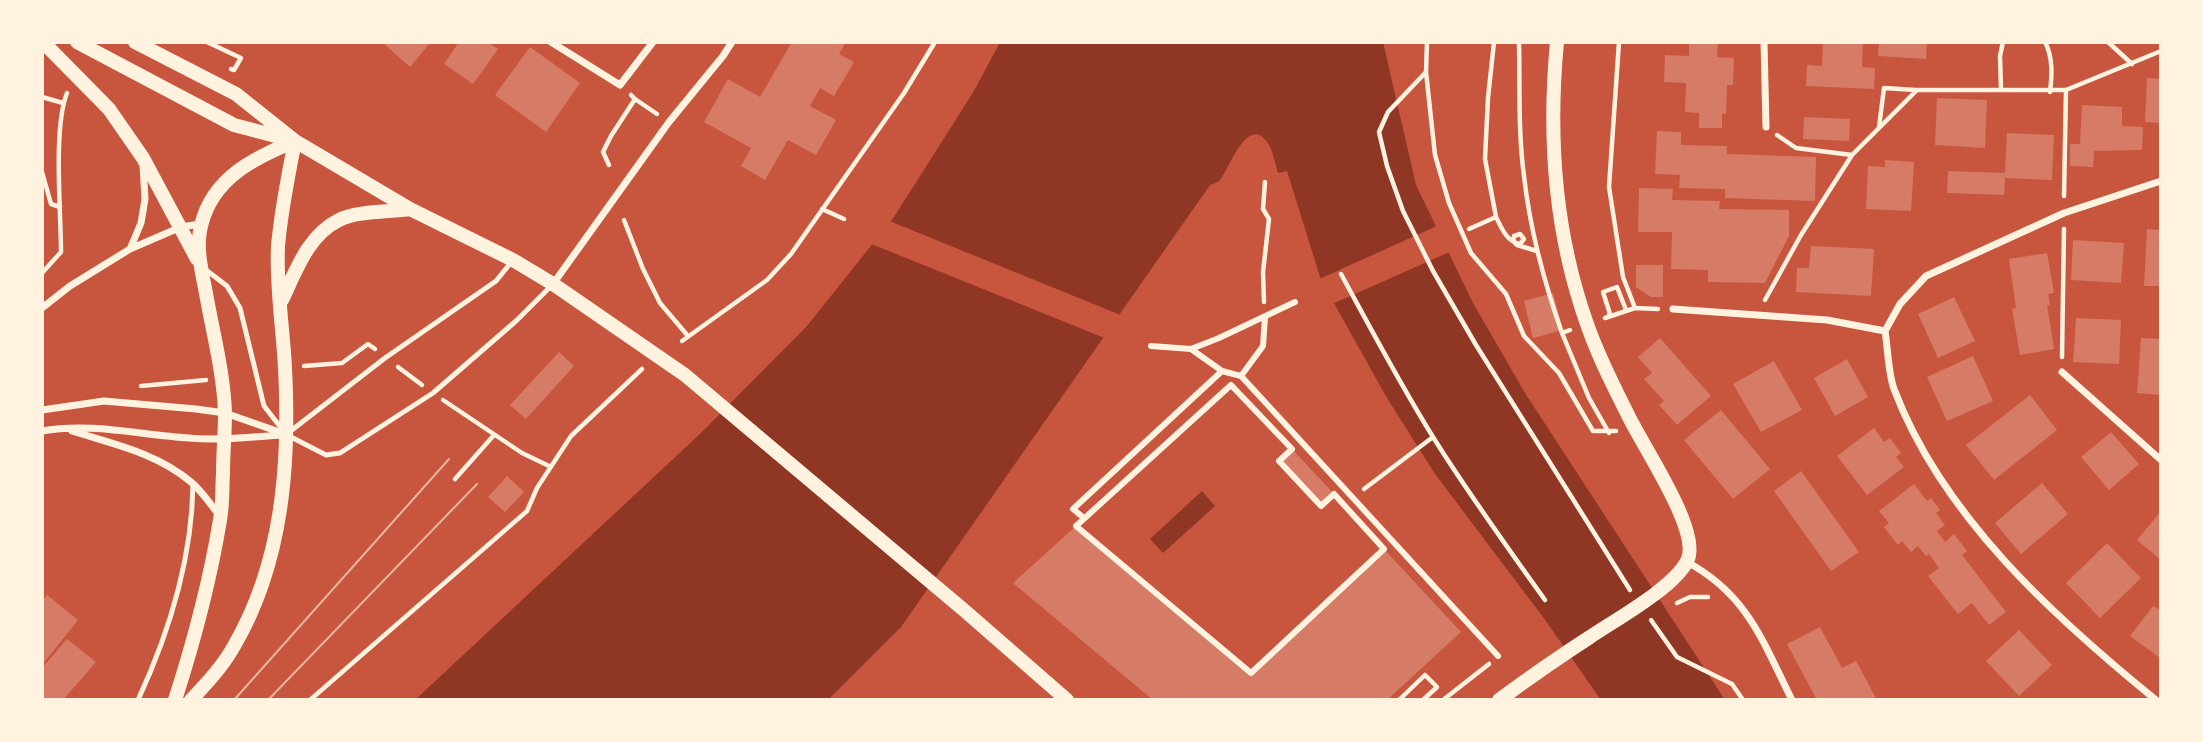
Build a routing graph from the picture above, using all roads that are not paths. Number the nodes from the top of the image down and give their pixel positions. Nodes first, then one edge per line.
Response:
1 (43, 42) edge
2 (77, 42) edge
3 (135, 42) edge
4 (551, 42) edge
5 (653, 42) edge
6 (732, 42) edge
7 (1557, 42) edge
8 (1764, 42) edge
9 (1766, 127) road end
10 (295, 141) junction
11 (143, 158) junction
12 (2161, 181) edge
13 (410, 209) junction
14 (201, 224) junction
15 (181, 227) junction
16 (130, 249) junction
17 (513, 260) junction
18 (201, 267) junction
19 (553, 284) junction
20 (1295, 302) dead end
21 (280, 304) junction
22 (42, 308) edge
23 (1673, 309) road end
24 (1265, 317) junction
25 (1885, 331) junction
26 (1152, 346) dead end
27 (1191, 349) junction
28 (1222, 371) junction
29 (2062, 372) road end
30 (1241, 376) junction
31 (42, 410) edge
32 (225, 413) junction
33 (62, 427) junction
34 (42, 431) edge
35 (286, 434) junction
36 (224, 438) junction
37 (2161, 460) edge
38 (193, 484) junction
39 (221, 517) junction
40 (1084, 518) junction
41 (1375, 521) junction
42 (1366, 529) junction
43 (1687, 562) junction
44 (1498, 656) road end
45 (138, 700) edge
46 (175, 700) edge
47 (191, 700) edge
48 (1067, 700) edge
49 (1499, 700) edge
50 (1792, 700) edge
51 (2156, 700) edge

1 - 11 main road
2 - 10 main road
3 - 10 main road
4 - 5 street
6 - 19 street
7 - 43 main road
8 - 9 street
10 - 13 main road
10 - 14 main road
10 - 21 main road
11 - 15 main road
11 - 16 street
12 - 25 street
13 - 17 main road
13 - 21 main road
14 - 15 street
14 - 18 main road
15 - 16 street
15 - 18 main road
16 - 22 street
17 - 19 main road
17 - 35 lane
18 - 32 main road
18 - 35 lane
19 - 35 lane
19 - 48 main road
20 - 24 street
21 - 35 main road
23 - 25 street
24 - 27 street
24 - 30 street
25 - 51 street
26 - 27 street
27 - 28 street
28 - 30 street
28 - 40 street
29 - 37 street
30 - 41 street
31 - 32 street
32 - 35 street
32 - 36 main road
33 - 34 street
33 - 36 street
33 - 38 street
35 - 36 street
35 - 47 main road
36 - 39 main road
38 - 39 street
38 - 45 lane
39 - 46 main road
40 - 42 street
40 - 42 street
41 - 42 street
41 - 44 street
43 - 49 main road
43 - 50 street

